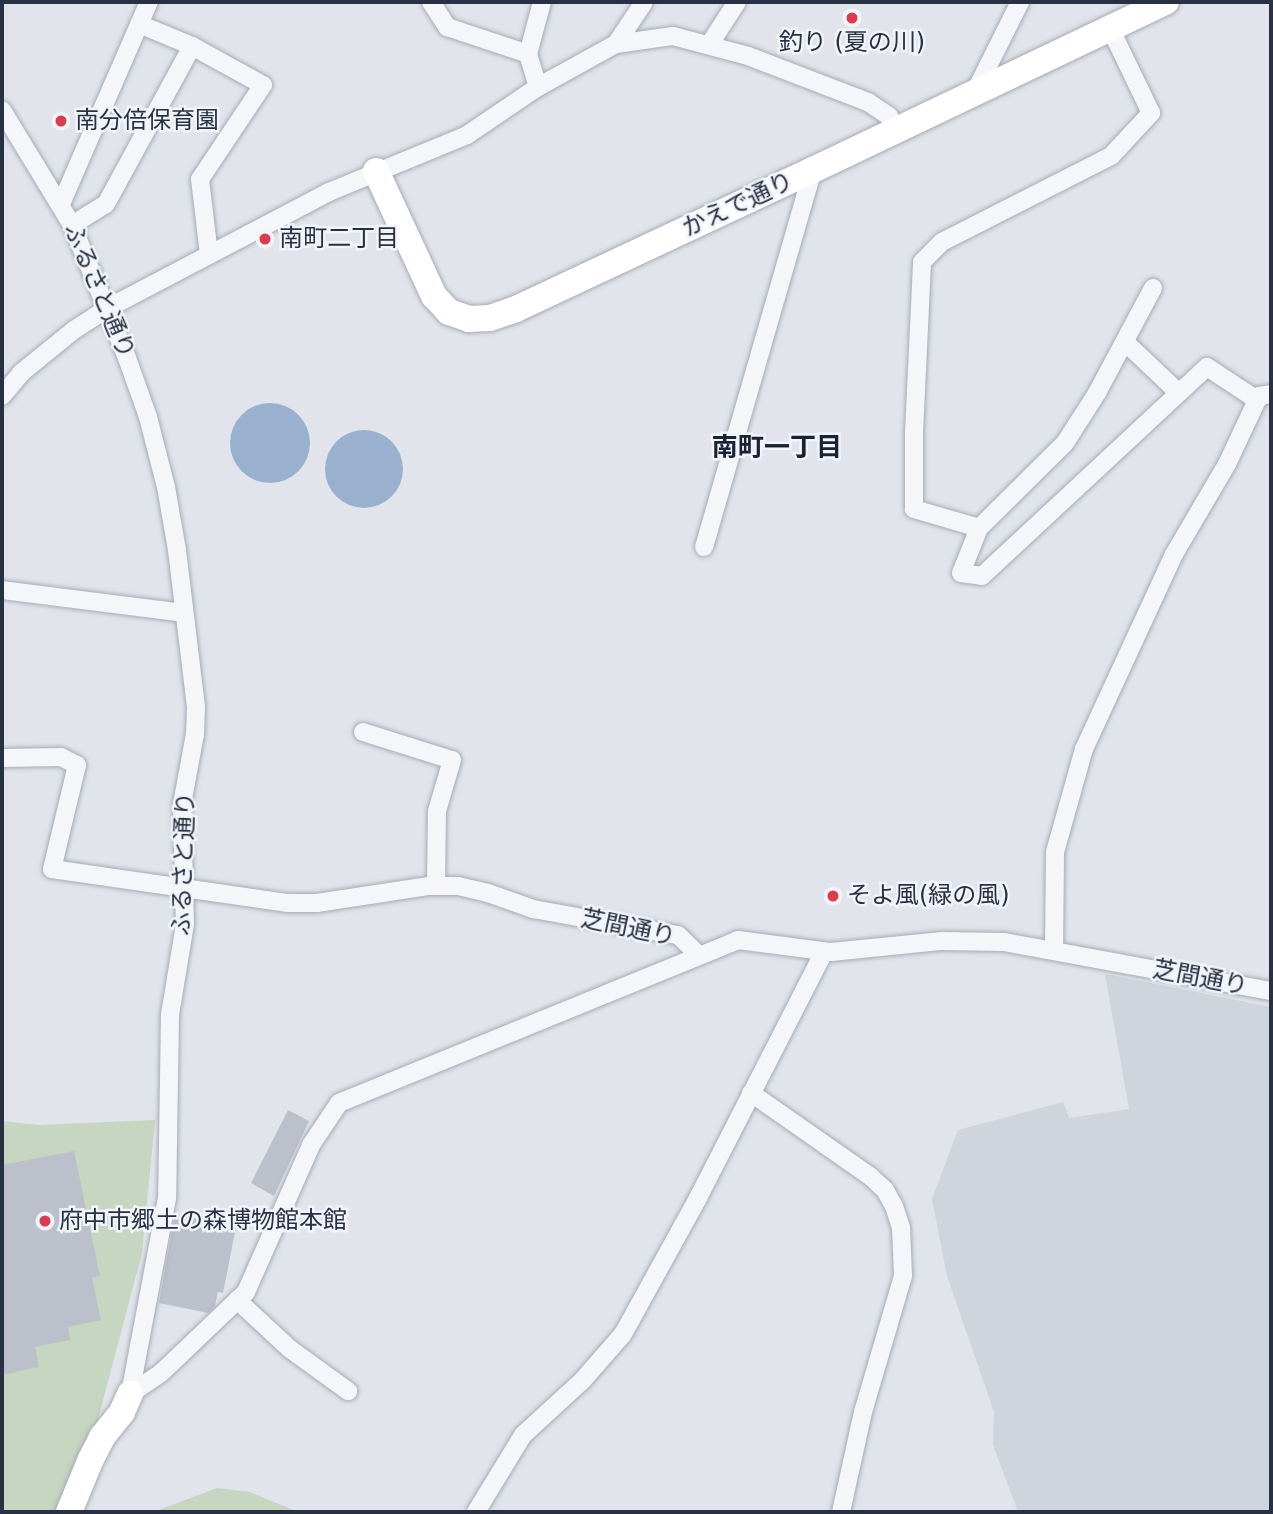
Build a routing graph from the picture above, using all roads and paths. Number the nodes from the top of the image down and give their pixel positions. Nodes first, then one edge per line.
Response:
1 (149, 2) edge
2 (431, 2) edge
3 (542, 2) edge
4 (644, 2) edge
5 (737, 2) edge
6 (1020, 2) edge
7 (1166, 2) edge
8 (139, 24) junction
9 (1111, 30) junction
10 (616, 44) junction
11 (709, 45) junction
12 (192, 46) junction
13 (528, 54) junction
14 (538, 87) junction
15 (974, 94) junction
16 (2, 110) edge
17 (897, 131) junction
18 (813, 170) junction
19 (376, 171) junction
20 (61, 204) junction
21 (72, 225) junction
22 (209, 254) junction
23 (1153, 288) dead end
24 (106, 309) junction
25 (1125, 341) junction
26 (1179, 393) junction
27 (2, 396) edge
28 (1264, 397) edge
29 (979, 528) junction
30 (704, 547) dead end
31 (2, 590) edge
32 (183, 613) junction
33 (363, 732) dead end
34 (2, 758) edge
35 (436, 886) junction
36 (186, 889) junction
37 (1054, 950) junction
38 (824, 952) junction
39 (699, 955) junction
40 (1271, 991) edge
41 (751, 1093) junction
42 (237, 1300) junction
43 (348, 1391) dead end
44 (130, 1394) junction
45 (69, 1512) edge
46 (476, 1512) edge
47 (841, 1512) edge

1 - 8 street
2 - 13 street
3 - 13 street
4 - 10 street
5 - 11 street
6 - 15 street
7 - 9 street, かえで通り
8 - 12 street
8 - 20 street
9 - 15 street, かえで通り
9 - 29 street
10 - 11 street
10 - 14 street
11 - 17 street
12 - 21 street
12 - 22 street
13 - 14 street
14 - 19 street
15 - 17 street, かえで通り
16 - 20 street, ふるさと通り
17 - 18 street, かえで通り
18 - 19 street, かえで通り
18 - 30 street
19 - 22 street
20 - 21 street, ふるさと通り
21 - 24 street, ふるさと通り
22 - 24 street
23 - 25 street
24 - 27 street
24 - 32 street, ふるさと通り
25 - 26 street
25 - 29 street
26 - 28 street
26 - 29 street
28 - 37 street
31 - 32 street
32 - 36 street, ふるさと通り
33 - 35 street
34 - 36 street, 芝間通り
35 - 36 street, 芝間通り
35 - 39 street, 芝間通り
36 - 44 street, ふるさと通り
37 - 38 street, 芝間通り
37 - 40 street, 芝間通り
38 - 39 street, 芝間通り
38 - 41 street
39 - 42 street
41 - 46 street
41 - 47 street
42 - 43 street
42 - 44 street
44 - 45 street, ふるさと通り

